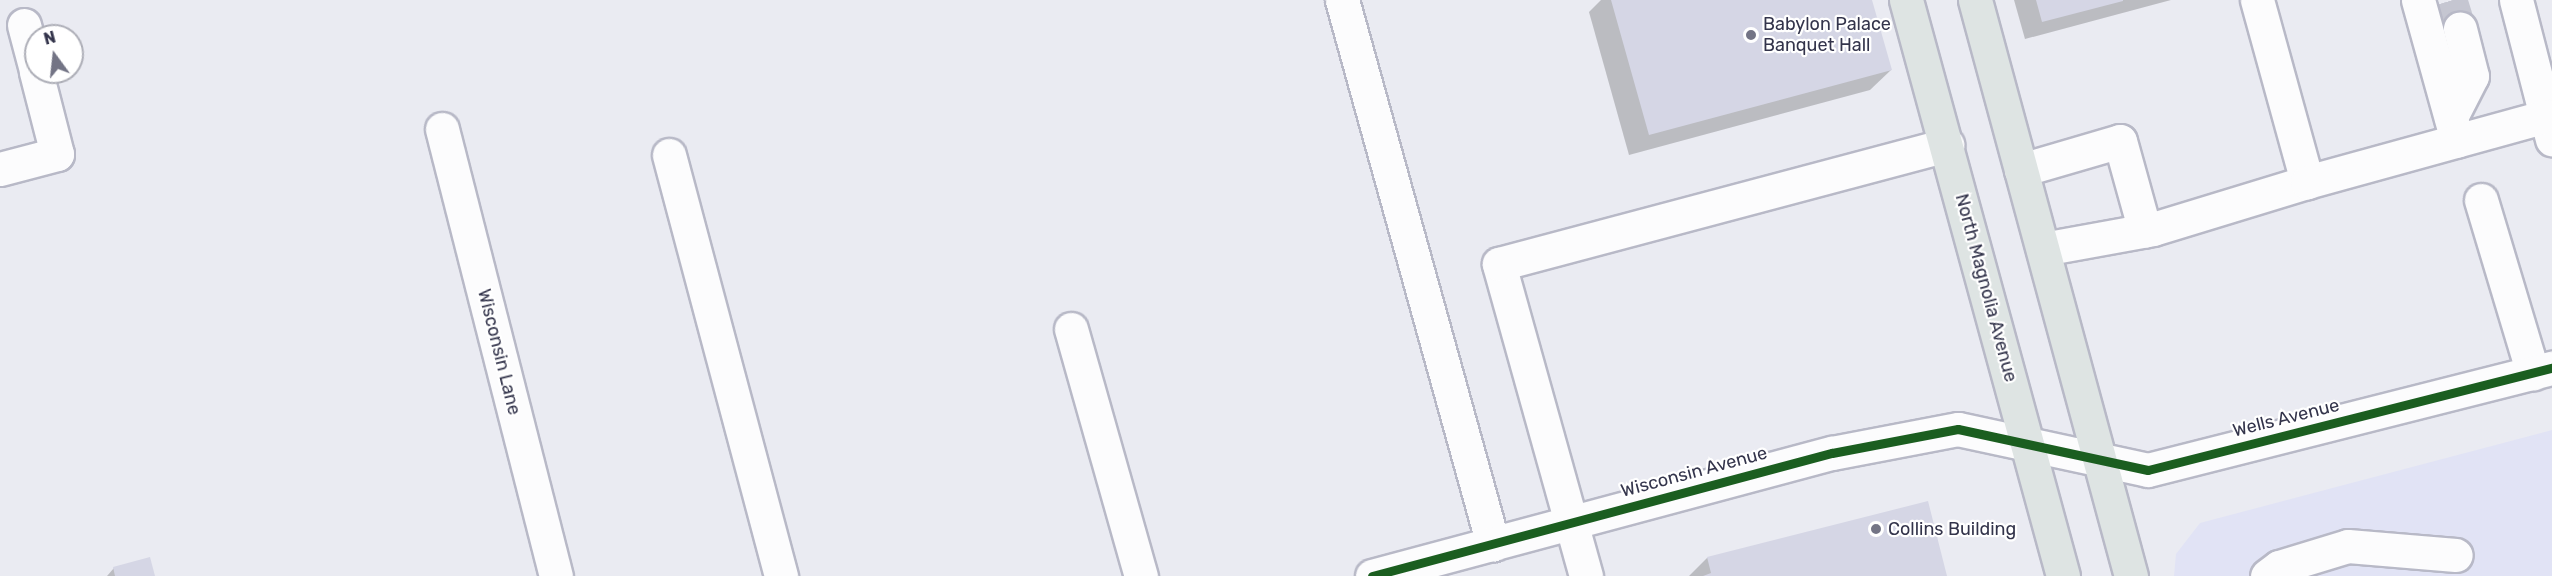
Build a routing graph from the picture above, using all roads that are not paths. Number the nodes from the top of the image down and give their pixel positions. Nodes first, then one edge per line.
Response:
1 (1342, 0) edge
2 (1906, 0) edge
3 (1975, 0) edge
4 (2257, 0) edge
5 (2418, 0) edge
6 (2516, 0) edge
7 (2460, 29) tunnel mouth
8 (39, 84) edge
9 (2549, 127) edge
10 (442, 129) dead end
11 (2454, 129) junction
12 (1947, 145) junction
13 (669, 155) dead end
14 (0, 169) edge
15 (2021, 170) junction
16 (2307, 182) junction
17 (2481, 200) dead end
18 (2145, 231) junction
19 (2043, 249) junction
20 (1071, 330) dead end
21 (2542, 371) edge
22 (2028, 445) junction
23 (2098, 461) junction
24 (1571, 521) junction
25 (1493, 544) junction
26 (2456, 555) dead end
27 (556, 576) edge
28 (781, 576) edge
29 (1141, 576) edge
30 (1372, 576) edge
31 (1586, 576) edge
32 (2064, 576) edge
33 (2131, 576) edge
34 (2267, 576) edge

1 - 25 street
2 - 12 main road, North Magnolia Avenue
3 - 15 main road
4 - 16 street
5 - 11 street
6 - 9 street
7 - 11 street
8 - 14 street
9 - 11 street
10 - 27 street, Wisconsin Lane
11 - 16 street
12 - 22 main road, North Magnolia Avenue
12 - 24 street
13 - 28 street
15 - 18 street
15 - 19 main road
16 - 18 street
17 - 21 street
18 - 19 street
19 - 23 main road
20 - 29 street
21 - 23 street, Wells Avenue
22 - 23 street, Wells Avenue
22 - 24 street, Wisconsin Avenue
22 - 32 main road, North Magnolia Avenue
23 - 33 main road
24 - 25 street, Wisconsin Avenue
24 - 31 street
25 - 30 street, Wisconsin Avenue
26 - 34 street

